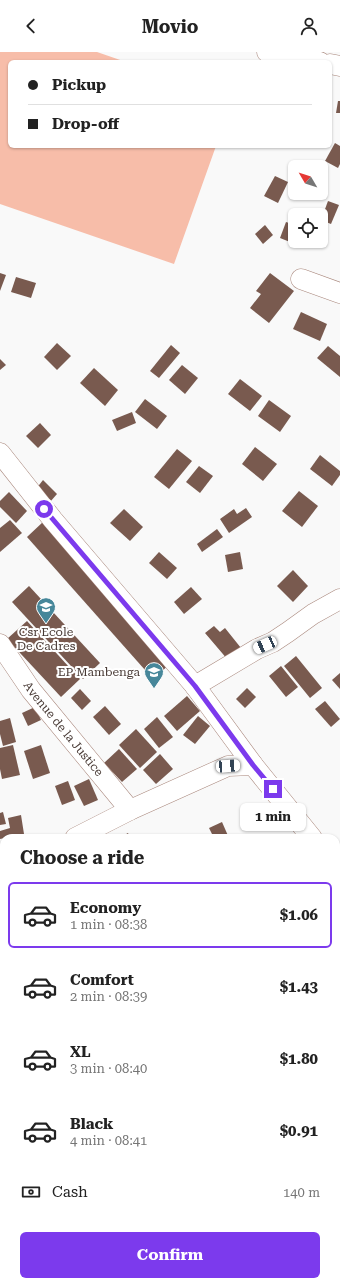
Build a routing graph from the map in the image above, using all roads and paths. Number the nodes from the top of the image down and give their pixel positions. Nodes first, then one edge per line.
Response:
1 (267, 52) edge
2 (309, 60) edge
3 (301, 280) dead end
4 (340, 293) edge
5 (0, 453) edge
6 (340, 599) edge
7 (0, 644) edge
8 (195, 686) junction
9 (247, 757) junction
10 (130, 810) junction
11 (83, 834) edge
12 (309, 834) edge

1 - 2 street
3 - 4 street
5 - 8 street
6 - 8 street
7 - 10 street, Avenue de la Justice
8 - 9 street
9 - 10 street
9 - 12 street
10 - 11 street

